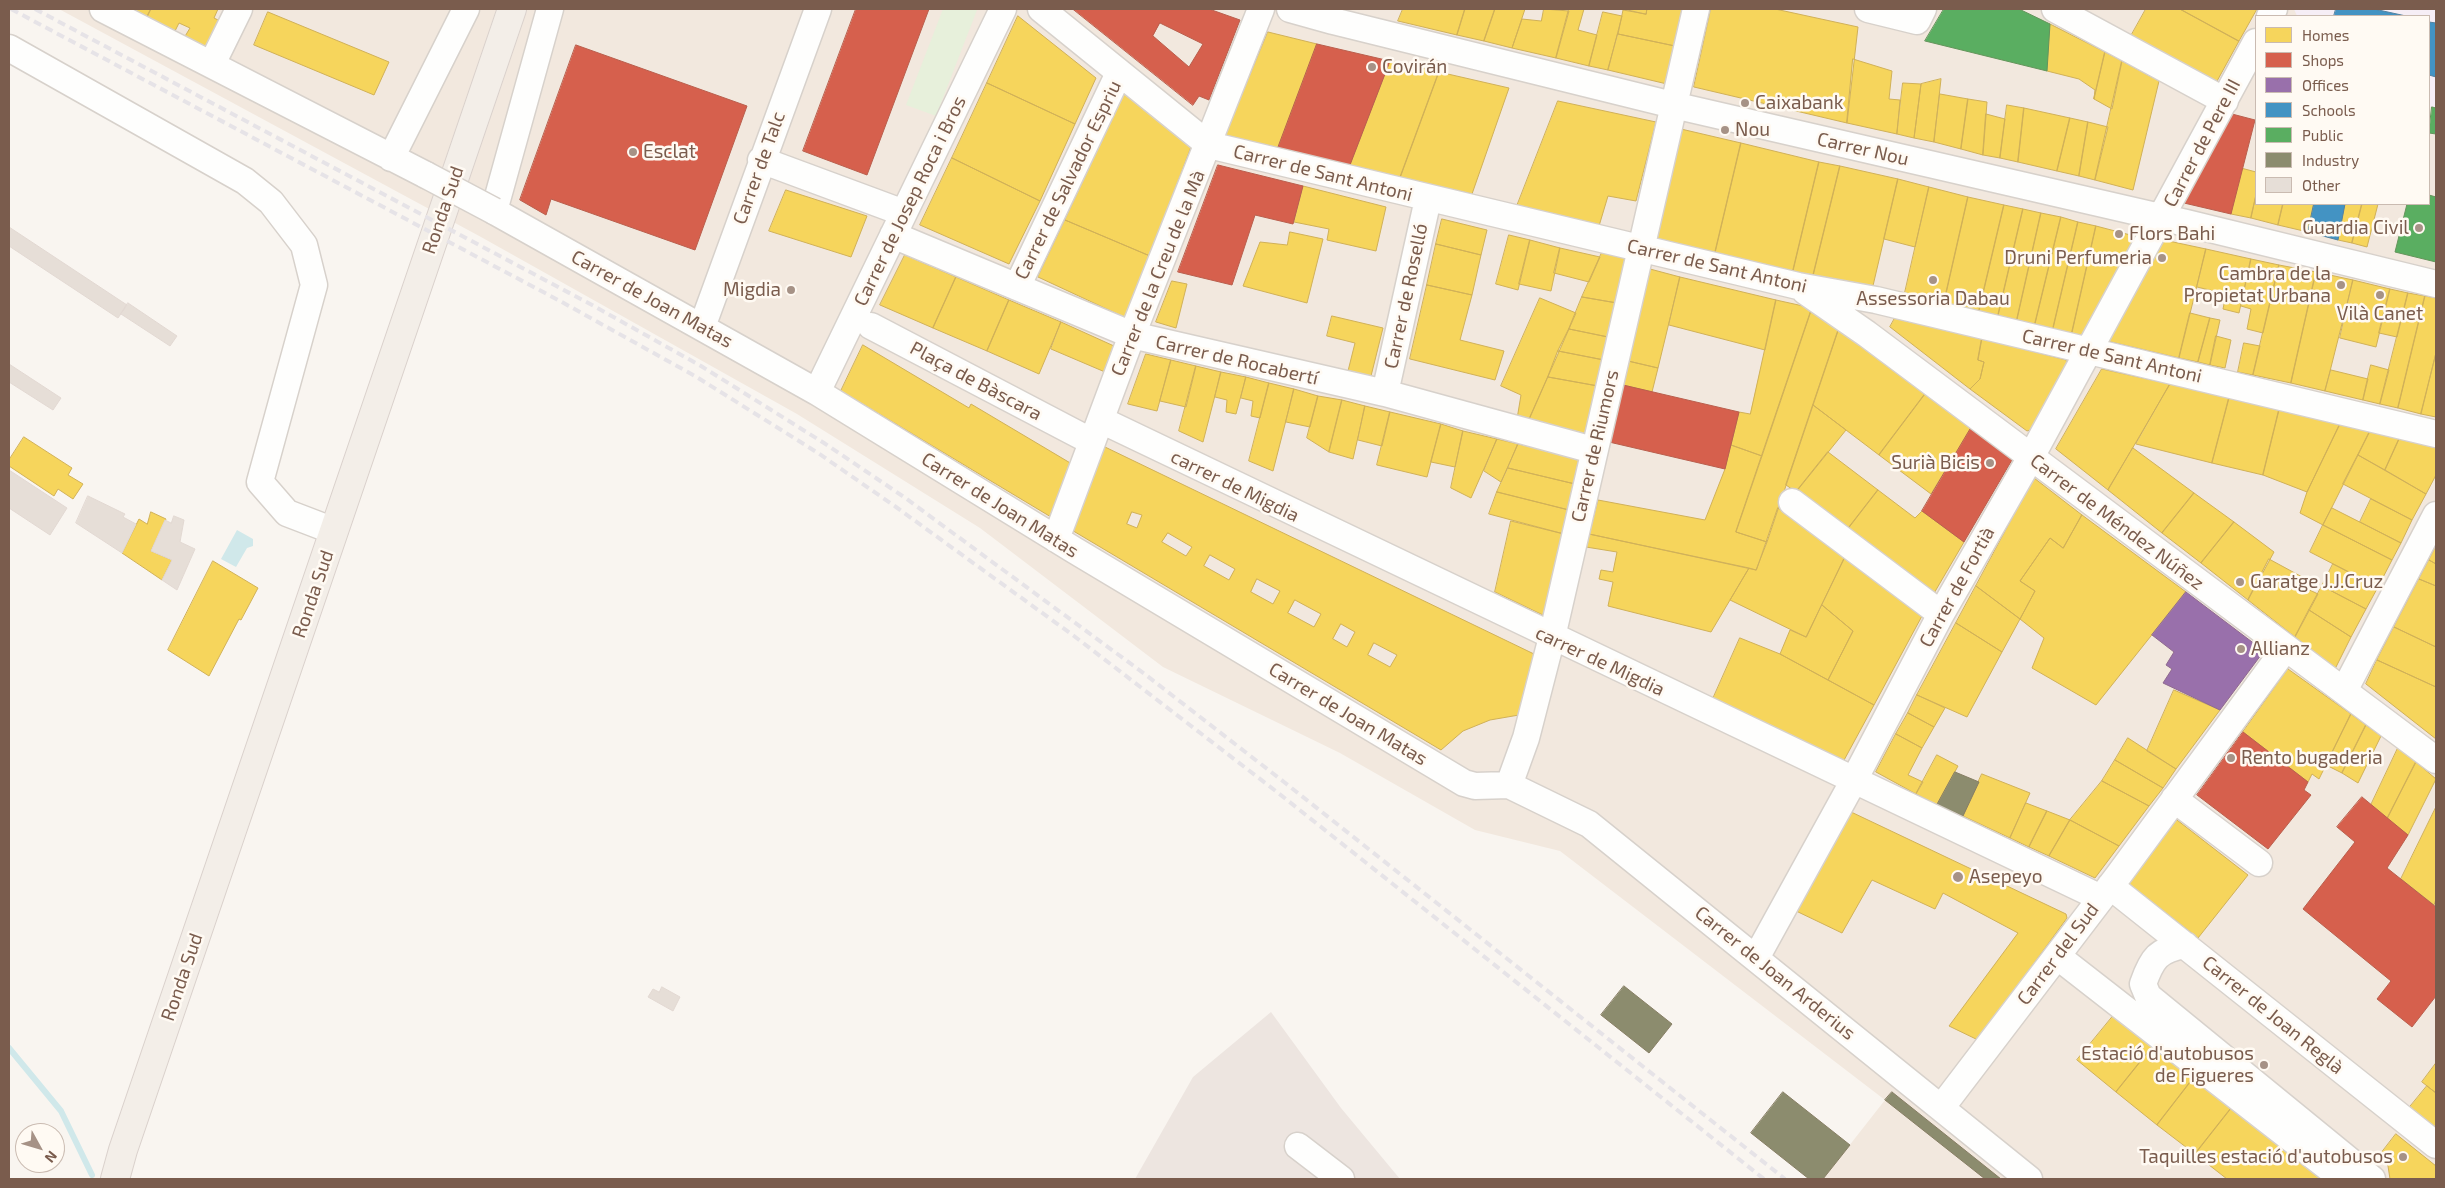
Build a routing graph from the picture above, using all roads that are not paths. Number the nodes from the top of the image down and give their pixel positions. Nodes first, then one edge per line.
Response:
1 (103, 9) edge
2 (239, 9) edge
3 (466, 9) edge
4 (512, 9) edge
5 (550, 9) edge
6 (818, 9) edge
7 (1003, 9) edge
8 (1041, 9) edge
9 (1261, 9) edge
10 (1295, 9) edge
11 (1696, 9) edge
12 (1868, 9) edge
13 (1924, 9) edge
14 (2055, 9) edge
15 (2255, 44) edge
16 (9, 48) edge
17 (212, 64) junction
18 (1120, 73) junction
19 (2224, 101) junction
20 (1673, 105) junction
21 (1209, 145) junction
22 (392, 158) junction
23 (761, 160) junction
24 (1428, 199) junction
25 (494, 210) junction
26 (2162, 218) junction
27 (898, 224) junction
28 (1640, 248) junction
29 (2436, 284) edge
30 (1798, 286) junction
31 (1017, 288) junction
32 (1876, 300) junction
33 (871, 326) dead end
34 (702, 327) junction
35 (1867, 334) junction
36 (1132, 335) junction
37 (2088, 350) junction
38 (817, 392) junction
39 (1385, 394) junction
40 (1091, 428) junction
41 (2436, 434) edge
42 (1593, 450) junction
43 (2030, 457) junction
44 (1792, 502) dead end
45 (2436, 515) edge
46 (334, 531) junction
47 (1056, 539) junction
48 (1941, 614) junction
49 (1552, 637) junction
50 (2285, 649) junction
51 (2344, 691) junction
52 (2436, 760) edge
53 (1853, 782) junction
54 (1509, 785) junction
55 (2174, 799) junction
56 (2259, 863) dead end
57 (2105, 892) junction
58 (2185, 945) junction
59 (2057, 956) junction
60 (1756, 958) junction
61 (1941, 1108) junction
62 (2436, 1145) edge
63 (1298, 1146) dead end
64 (115, 1179) edge
65 (1341, 1179) edge
66 (2030, 1179) edge
67 (2343, 1179) edge
68 (2372, 1179) edge

1 - 17 street, Carrer de Joan Matas
2 - 17 street
3 - 22 street
4 - 46 main road, Ronda Sud
5 - 25 street
6 - 23 street, Carrer de Talc
7 - 27 street, Carrer de Josep Roca i Bros
8 - 18 street, Carrer de Sant Antoni
9 - 21 street, Carrer de la Creu de la Mà
10 - 20 street, Carrer Nou
11 - 20 street, Carrer de Riumors
12 - 13 street
14 - 19 street
15 - 19 street, Carrer de Pere III
16 - 46 street
17 - 22 street, Carrer de Joan Matas
18 - 21 street, Carrer de Sant Antoni
18 - 31 street, Carrer de Salvador Espriu
19 - 26 street, Carrer de Pere III
20 - 26 street, Carrer Nou
20 - 28 street, Carrer de Riumors
21 - 24 street, Carrer de Sant Antoni
21 - 36 street, Carrer de la Creu de la Mà
22 - 25 street, Carrer de Joan Matas, bridge
23 - 27 street, Carrer de Rocabertí
23 - 34 street, Carrer de Talc
24 - 28 street, Carrer de Sant Antoni
24 - 39 street, Carrer de Roselló
25 - 34 street, Carrer de Joan Matas
26 - 29 street, Carrer Nou
26 - 37 street, Carrer de Fortià
27 - 31 street, Carrer de Rocabertí
27 - 38 street, Carrer de Josep Roca i Bros
28 - 30 street, Carrer de Sant Antoni
28 - 42 street, Carrer de Riumors
30 - 32 street, Carrer de Sant Antoni
30 - 35 street, Carrer de Méndez Núñez
31 - 36 street, Carrer de Rocabertí
32 - 35 street
32 - 37 street, Carrer de Sant Antoni
33 - 40 street, Plaça de Bàscara
34 - 38 street, Carrer de Joan Matas
35 - 43 street, Carrer de Méndez Núñez
36 - 39 street, Carrer de Rocabertí
36 - 40 street, Carrer de la Creu de la Mà
37 - 41 street, Carrer de Sant Antoni
37 - 43 street, Carrer de Fortià
38 - 47 street, Carrer de Joan Matas
39 - 42 street, Carrer de Rocabertí
40 - 47 street, Carrer de la Creu de la Mà
40 - 49 street, carrer de Migdia
42 - 49 street, Carrer de Riumors
43 - 48 street, Carrer de Fortià
43 - 50 street, Carrer de Méndez Núñez
44 - 48 street
45 - 51 street
46 - 64 main road, Ronda Sud
47 - 54 street, Carrer de Joan Matas
48 - 53 street, Carrer de Fortià
49 - 53 street, carrer de Migdia
49 - 54 street, Carrer de Riumors
50 - 51 street, Carrer de Méndez Núñez
50 - 55 street, Carrer del Sud
51 - 52 street, Carrer de Méndez Núñez
53 - 57 street, carrer de Migdia
53 - 60 street, Carrer de Fortià
54 - 60 street, Carrer de Joan Arderius
55 - 56 street
55 - 57 street, Carrer del Sud
57 - 58 street, Carrer de Joan Reglà
57 - 59 street, Carrer del Sud
58 - 62 street, Carrer de Joan Reglà
58 - 68 street
59 - 61 street, Carrer del Sud
59 - 67 street
60 - 61 street, Carrer de Joan Arderius
61 - 66 street, Carrer de Joan Arderius
63 - 65 street

